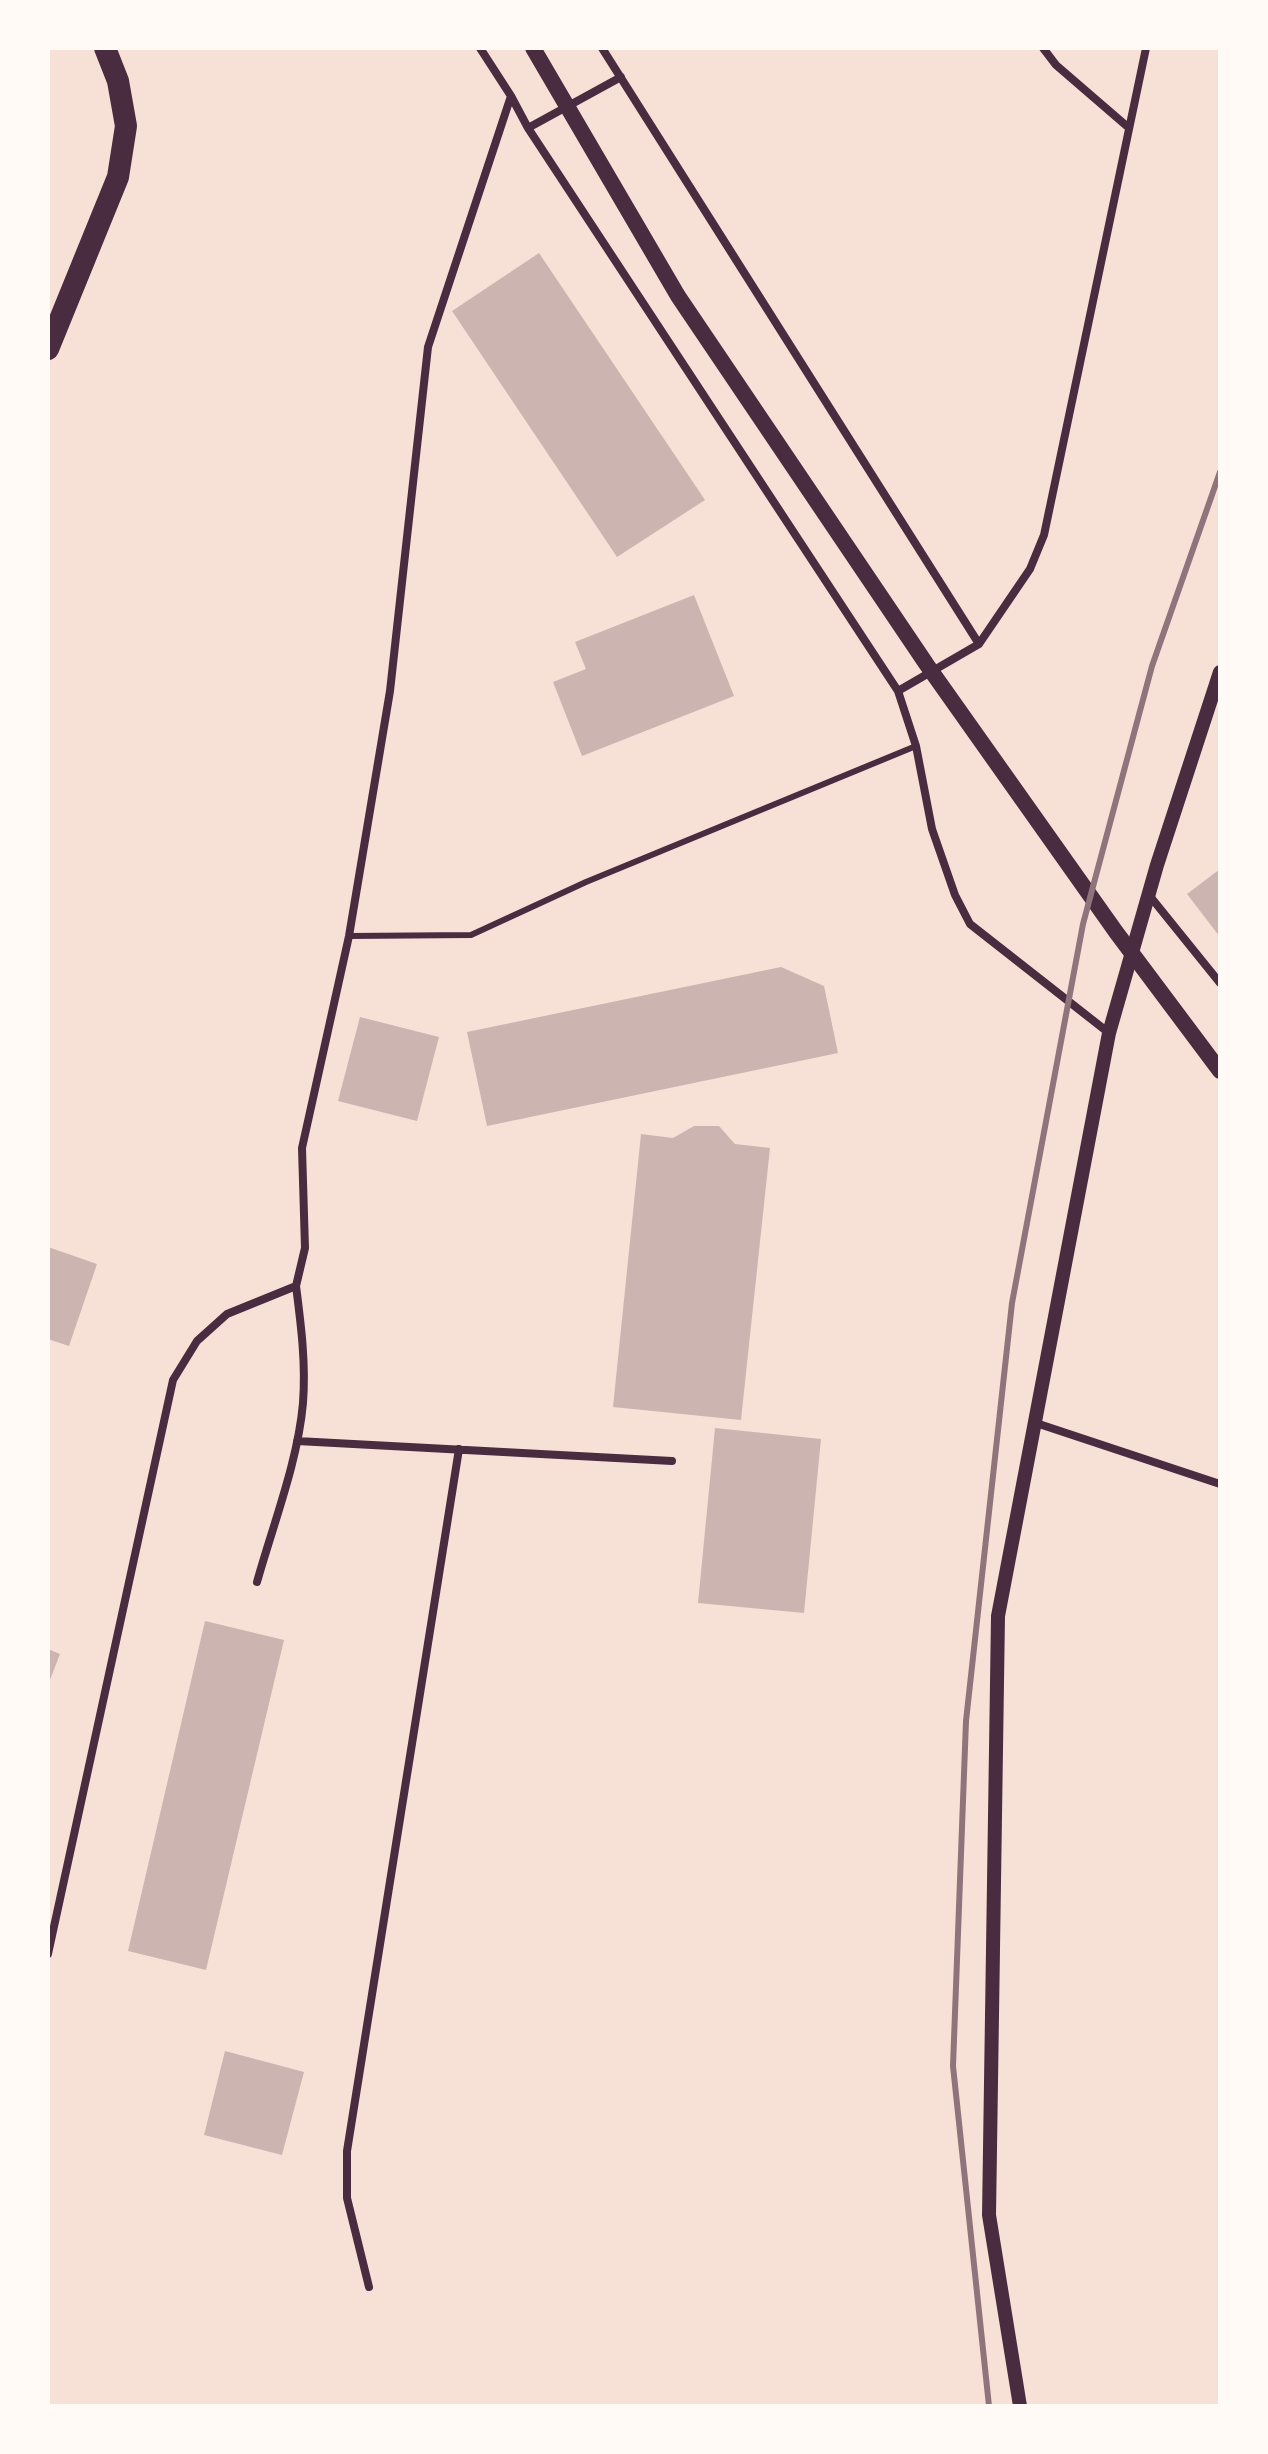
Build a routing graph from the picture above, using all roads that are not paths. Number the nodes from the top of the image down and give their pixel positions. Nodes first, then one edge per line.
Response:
1 (105, 48) edge
2 (480, 48) edge
3 (533, 48) edge
4 (602, 48) edge
5 (1043, 48) edge
6 (1146, 48) edge
7 (621, 77) junction
8 (511, 96) junction
9 (528, 128) junction
10 (1129, 128) junction
11 (48, 349) edge
12 (979, 644) junction
13 (1220, 672) edge
14 (898, 691) junction
15 (916, 746) junction
16 (1149, 894) junction
17 (349, 936) junction
18 (1220, 983) edge
19 (1109, 1033) junction
20 (1220, 1071) edge
21 (296, 1286) junction
22 (1036, 1423) junction
23 (297, 1441) junction
24 (459, 1449) junction
25 (672, 1461) dead end
26 (1220, 1484) edge
27 (257, 1582) dead end
28 (48, 1954) edge
29 (369, 2287) dead end
30 (1020, 2406) edge

1 - 11 highway
2 - 8 street
3 - 20 main road
4 - 7 street
5 - 10 street
6 - 10 street
7 - 9 street
7 - 12 street
8 - 9 street
8 - 17 street
9 - 14 street
10 - 12 street
12 - 14 street
13 - 16 street
14 - 15 street
15 - 17 lane
15 - 19 street
16 - 18 street
16 - 19 street
17 - 21 street
19 - 22 street
21 - 23 street
21 - 28 street
22 - 26 street
22 - 30 street
23 - 24 street
23 - 27 street
24 - 25 street
24 - 29 street

